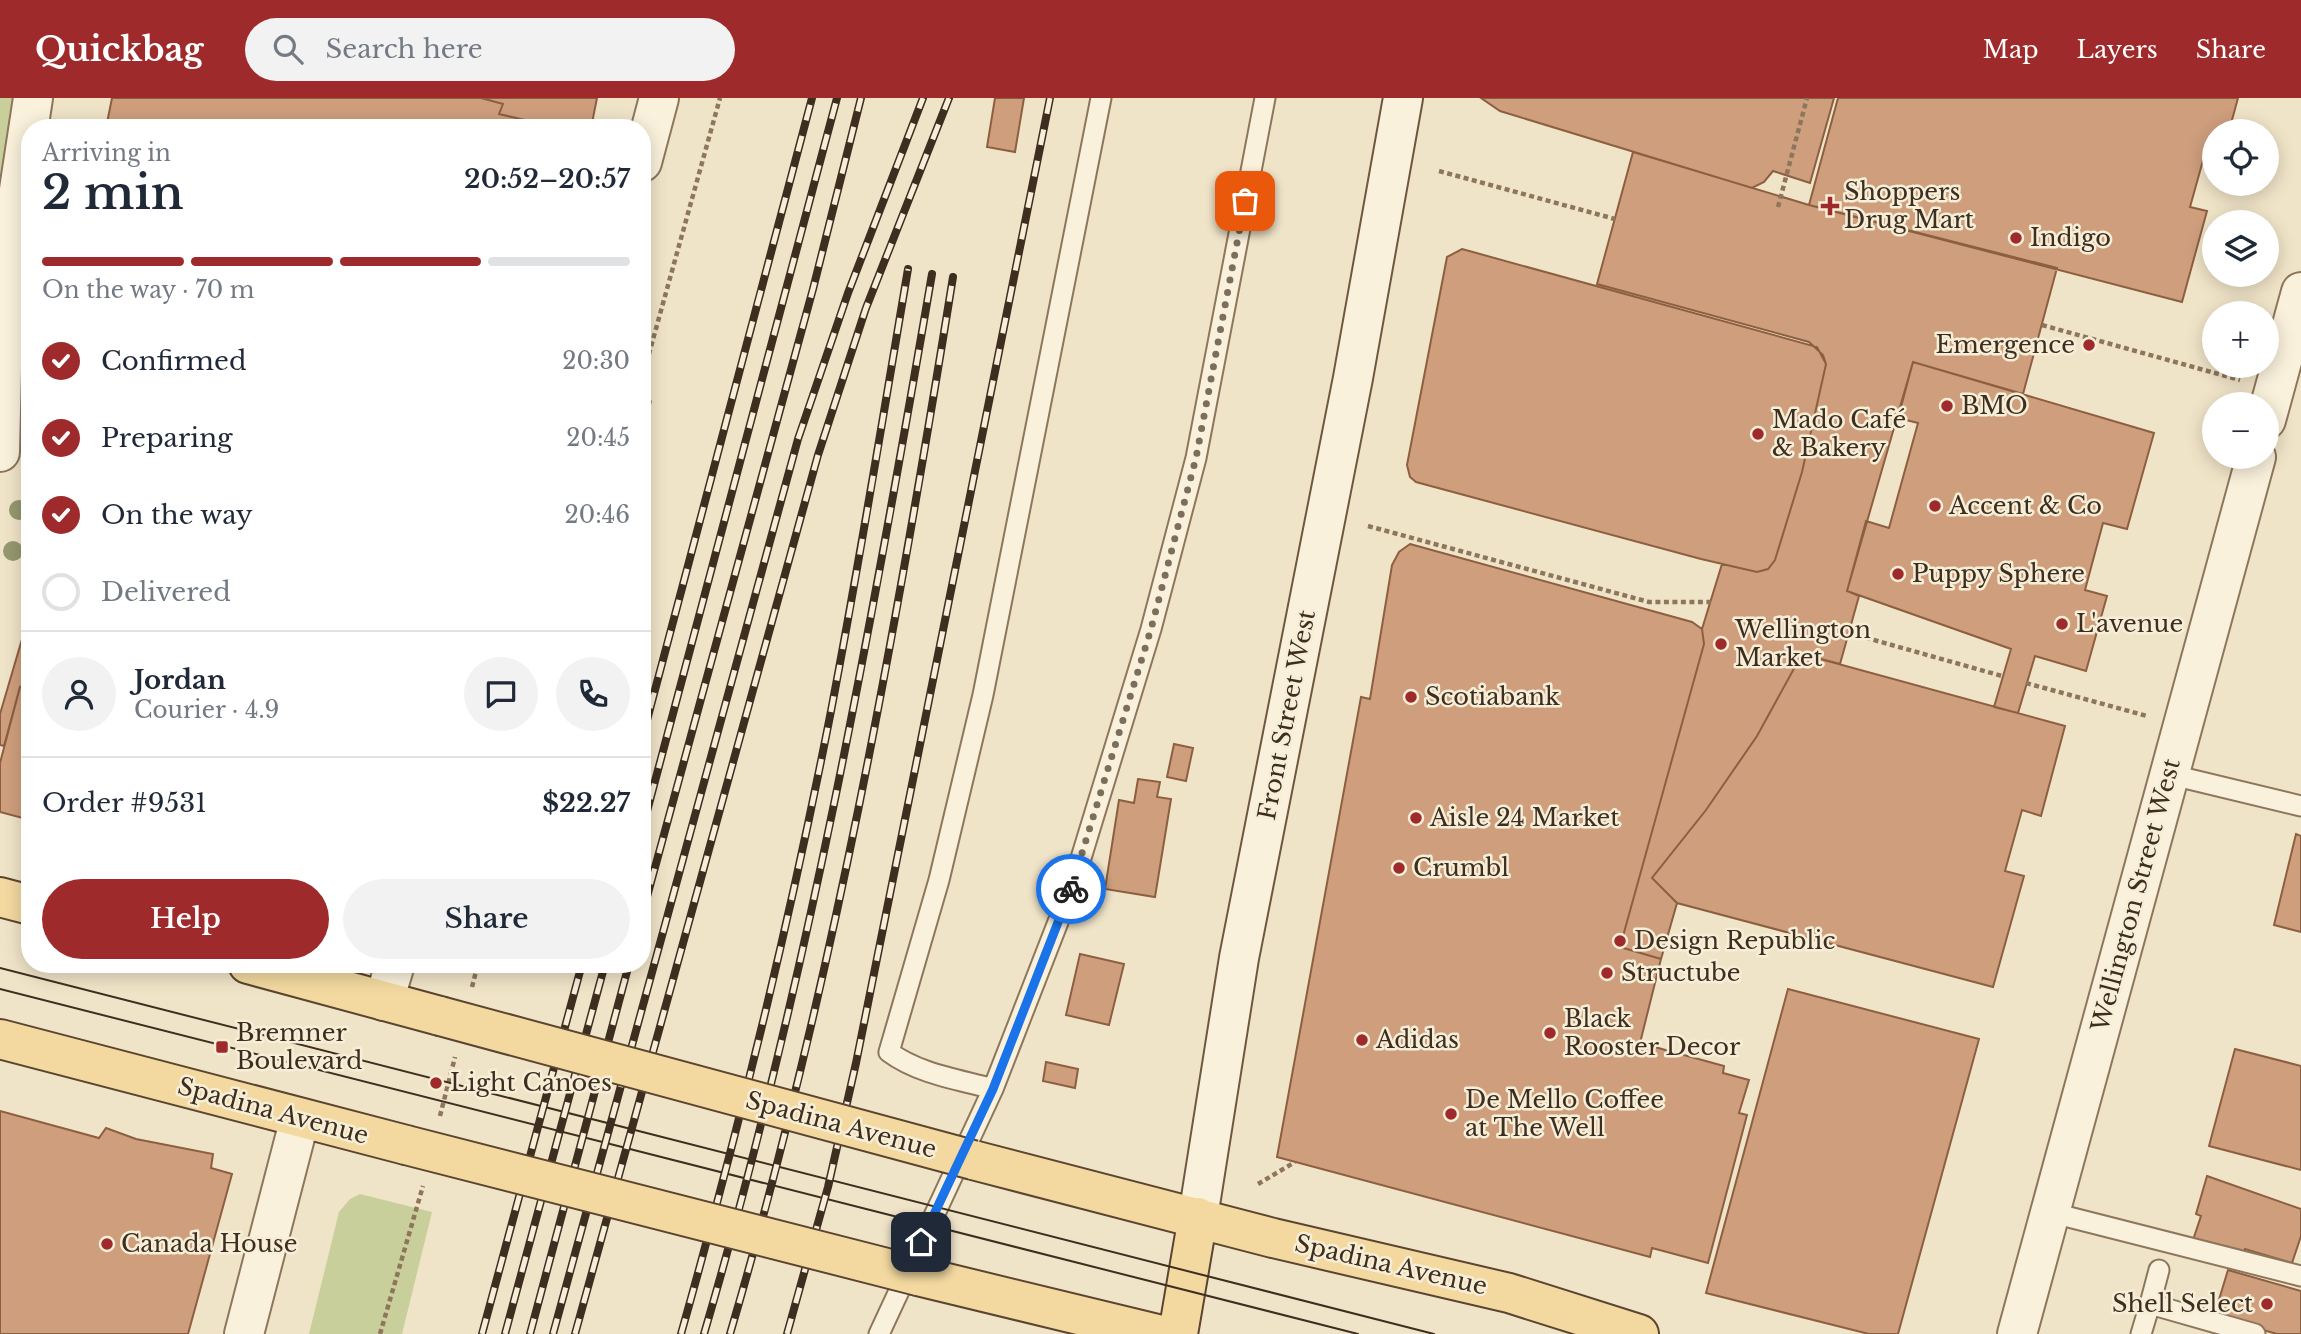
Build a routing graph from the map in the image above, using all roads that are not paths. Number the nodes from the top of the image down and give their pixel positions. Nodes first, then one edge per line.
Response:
1 (33, 98) edge
2 (659, 98) edge
3 (1101, 98) edge
4 (1265, 98) edge
5 (1403, 98) edge
6 (31, 119) edge
7 (651, 128) edge
8 (21, 203) edge
9 (11, 290) edge
10 (2299, 309) edge
11 (2275, 392) edge
12 (0, 452) edge
13 (2253, 469) edge
14 (2168, 774) junction
15 (2301, 806) edge
16 (0, 897) edge
17 (21, 903) edge
18 (281, 973) edge
19 (392, 973) edge
20 (384, 1001) junction
21 (0, 1039) edge
22 (993, 1089) junction
23 (300, 1118) junction
24 (2049, 1212) junction
25 (1198, 1217) junction
26 (2159, 1270) dead end
27 (2301, 1276) edge
28 (2150, 1304) junction
29 (244, 1334) edge
30 (879, 1334) edge
31 (1157, 1334) edge
32 (1178, 1334) edge
33 (1639, 1334) edge
34 (2017, 1334) edge
35 (2141, 1334) edge
36 (2255, 1334) edge

1 - 6 street
2 - 7 street
3 - 22 lane
4 - 22 lane
5 - 25 street, Front Street West
8 - 9 street
9 - 12 street
10 - 11 street
13 - 14 street, Wellington Street West
14 - 15 lane
14 - 24 street, Wellington Street West
16 - 17 main road
18 - 20 main road, Spadina Avenue
19 - 20 street
20 - 25 main road, Spadina Avenue, bridge
21 - 23 main road, Spadina Avenue
22 - 30 lane
23 - 29 street
23 - 31 main road, Spadina Avenue, bridge
24 - 27 lane
24 - 34 street, Wellington Street West
25 - 32 main road, Front Street West
25 - 33 main road, Spadina Avenue
26 - 28 lane
28 - 35 lane
28 - 36 lane

